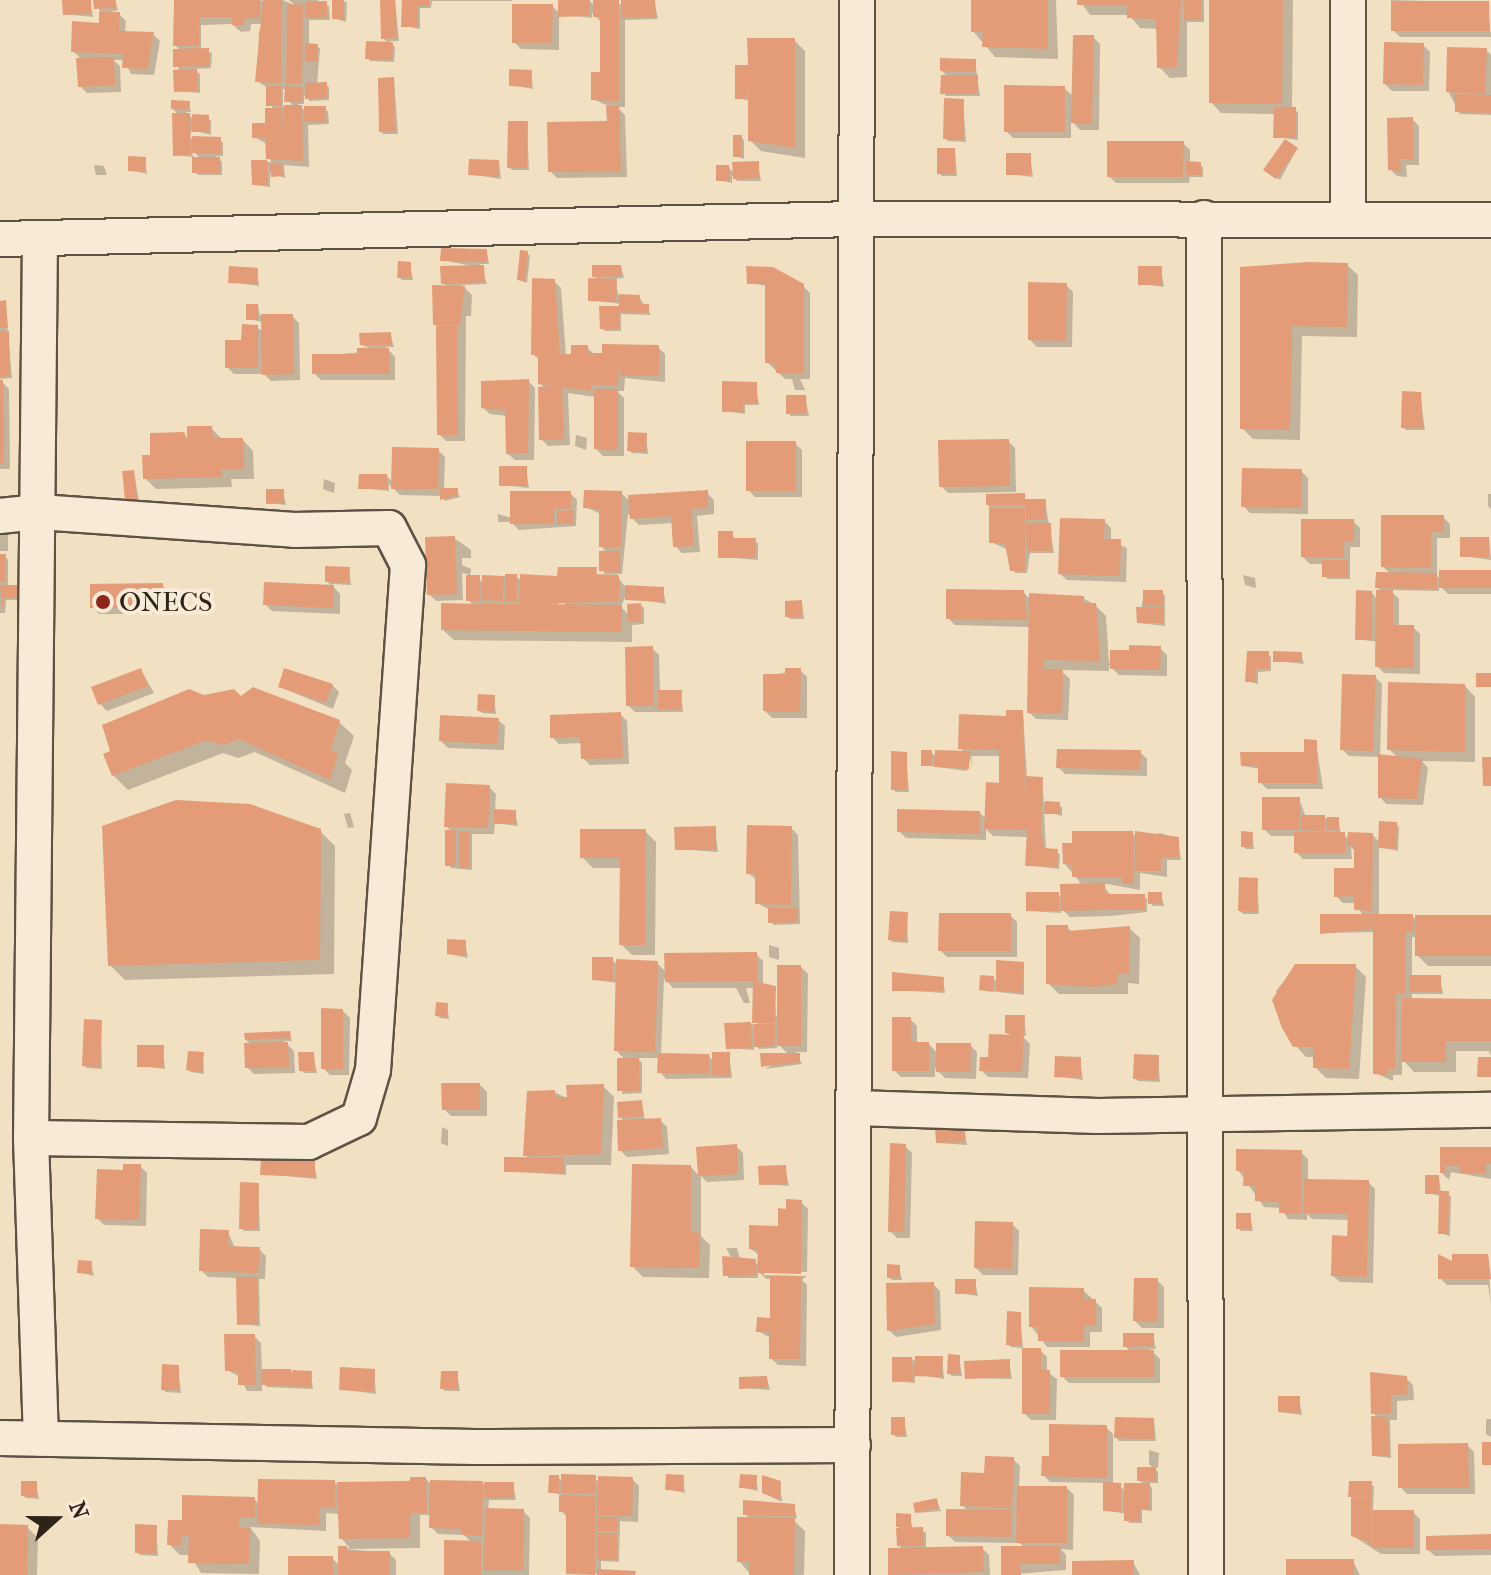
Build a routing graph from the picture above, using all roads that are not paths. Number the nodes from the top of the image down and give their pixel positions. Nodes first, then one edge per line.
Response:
1 (857, 0) edge
2 (1348, 0) edge
3 (1204, 218) junction
4 (1348, 218) junction
5 (855, 219) junction
6 (1491, 220) edge
7 (40, 238) junction
8 (0, 239) edge
9 (39, 512) junction
10 (0, 516) edge
11 (856, 1108) junction
12 (1491, 1110) edge
13 (1202, 1113) junction
14 (31, 1138) junction
15 (0, 1438) edge
16 (41, 1439) junction
17 (853, 1445) junction
18 (852, 1575) edge
19 (1206, 1575) edge

1 - 5 street
2 - 4 street
3 - 4 street
3 - 5 street
3 - 13 street
4 - 6 street
5 - 7 street
5 - 11 street
7 - 8 street
7 - 9 street
9 - 10 street
9 - 14 street
9 - 14 street
11 - 13 street
11 - 17 street
12 - 13 street
13 - 19 street
14 - 16 street
15 - 16 street
16 - 17 street
17 - 18 street

